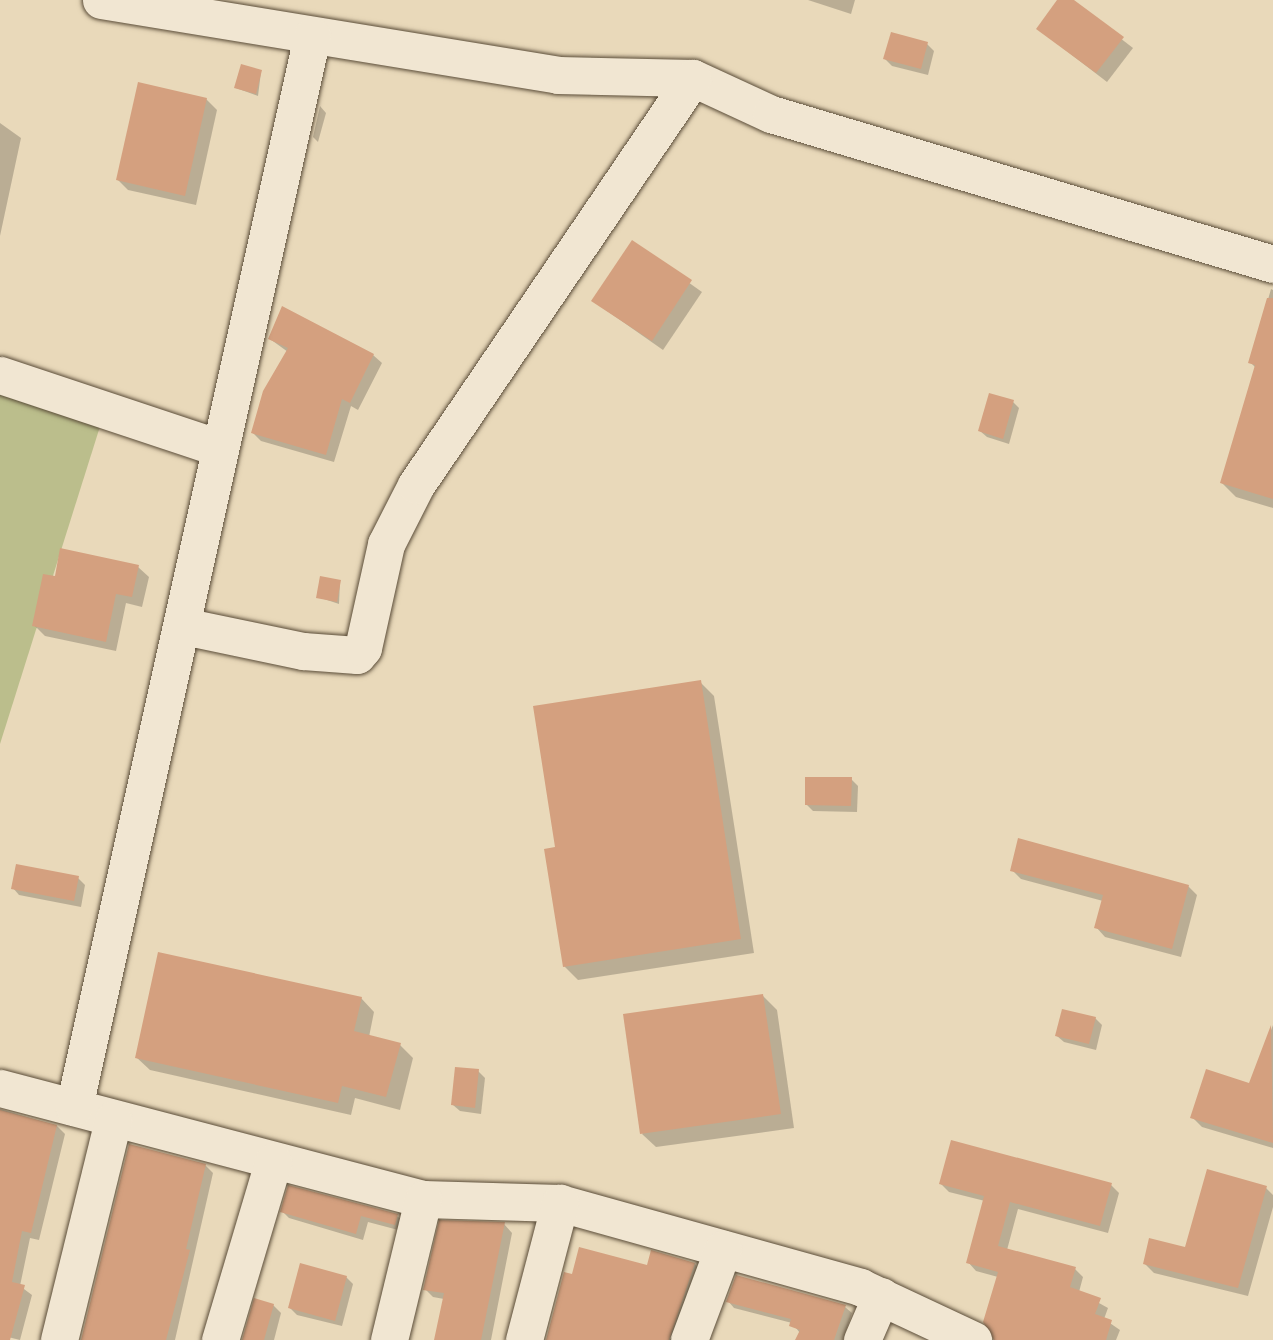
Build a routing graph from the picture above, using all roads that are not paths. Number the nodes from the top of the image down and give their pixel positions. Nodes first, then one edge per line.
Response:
1 (101, 0) edge
2 (312, 36) junction
3 (693, 78) junction
4 (1273, 264) edge
5 (0, 375) edge
6 (219, 447) junction
7 (183, 626) junction
8 (0, 1088) edge
9 (74, 1107) junction
10 (113, 1120) junction
11 (273, 1162) junction
12 (423, 1199) junction
13 (560, 1203) junction
14 (723, 1249) junction
15 (881, 1296) junction
16 (60, 1340) edge
17 (220, 1340) edge
18 (389, 1340) edge
19 (524, 1340) edge
20 (689, 1340) edge
21 (862, 1340) edge
22 (973, 1340) edge

1 - 2 street
2 - 3 street
2 - 6 street
3 - 4 street
3 - 7 street
5 - 6 street
6 - 7 street
7 - 9 street
8 - 9 street
9 - 10 street
10 - 11 street
10 - 16 street
11 - 12 street
11 - 17 street
12 - 13 street
12 - 18 street
13 - 14 street
13 - 19 street
14 - 15 street
14 - 20 street
15 - 21 street
15 - 22 street

